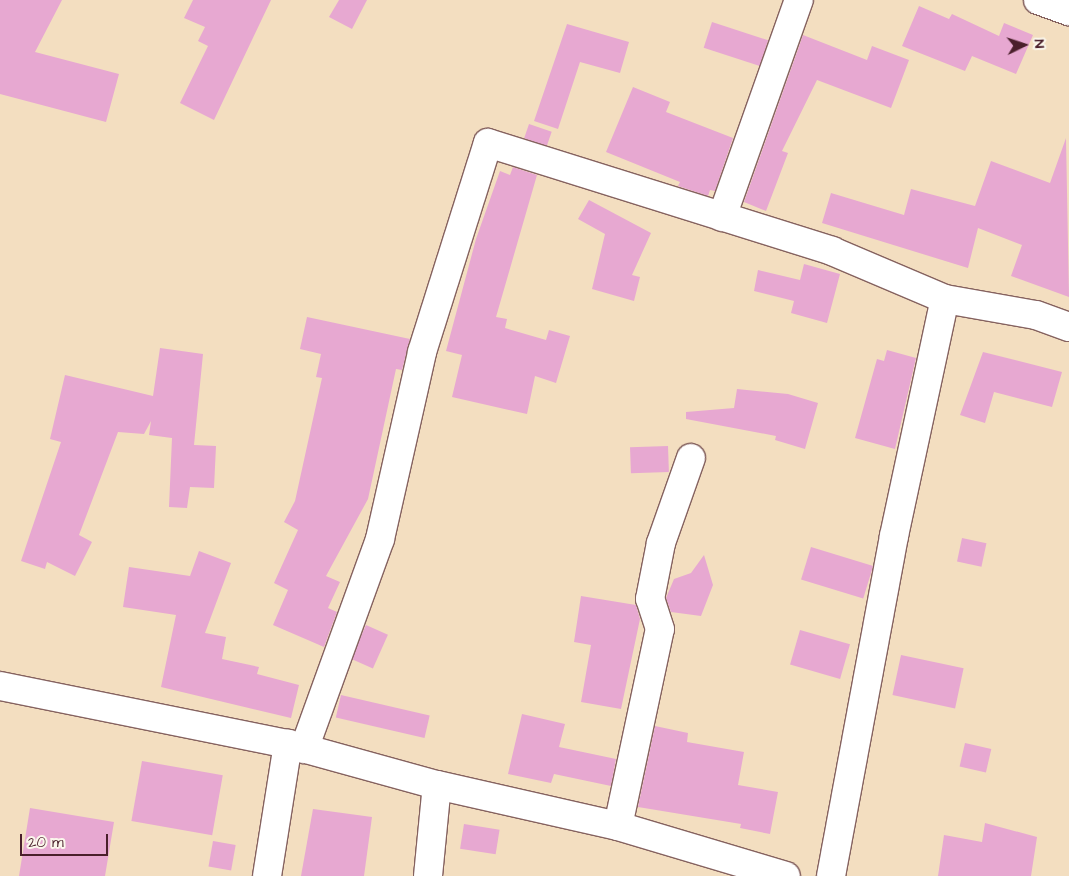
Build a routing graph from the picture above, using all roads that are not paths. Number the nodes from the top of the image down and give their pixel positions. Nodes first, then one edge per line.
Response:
1 (799, 0) edge
2 (1038, 0) edge
3 (1069, 12) edge
4 (722, 217) junction
5 (945, 299) junction
6 (1069, 327) edge
7 (691, 458) dead end
8 (0, 686) edge
9 (296, 746) junction
10 (436, 785) junction
11 (618, 826) junction
12 (267, 876) edge
13 (428, 876) edge
14 (786, 876) edge
15 (831, 876) edge

1 - 4 street
2 - 3 street
4 - 5 street
4 - 9 street
5 - 6 street
5 - 15 street
7 - 11 street
8 - 9 street
9 - 10 street
9 - 12 street
10 - 11 street
10 - 13 street
11 - 14 street

